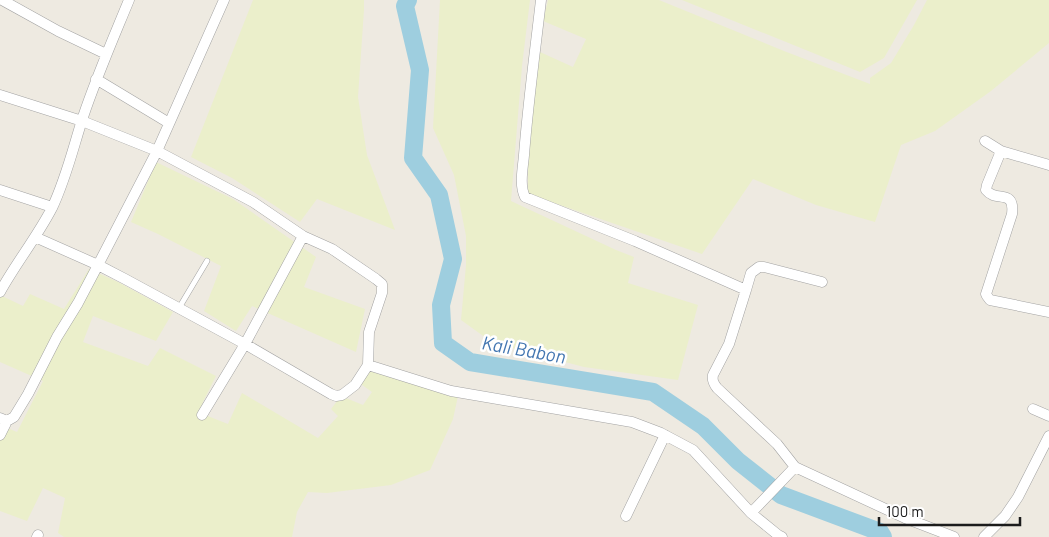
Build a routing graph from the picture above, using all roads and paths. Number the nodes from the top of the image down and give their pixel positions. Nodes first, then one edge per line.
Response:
1 (2, 0) edge
2 (129, 0) edge
3 (224, 0) edge
4 (541, 0) edge
5 (106, 54) junction
6 (96, 79) junction
7 (0, 95) edge
8 (82, 121) junction
9 (169, 123) junction
10 (985, 141) dead end
11 (157, 151) junction
12 (1001, 151) junction
13 (1049, 165) edge
14 (0, 190) edge
15 (52, 207) junction
16 (303, 236) junction
17 (35, 237) junction
18 (207, 261) dead end
19 (98, 265) junction
20 (822, 282) dead end
21 (746, 290) junction
22 (0, 292) edge
23 (179, 308) junction
24 (1049, 312) edge
25 (245, 344) junction
26 (368, 365) junction
27 (1034, 408) dead end
28 (202, 415) dead end
29 (1049, 416) edge
30 (4, 419) edge
31 (0, 435) edge
32 (665, 435) junction
33 (1049, 436) edge
34 (793, 469) junction
35 (754, 509) junction
36 (626, 516) dead end
37 (782, 537) edge
38 (954, 537) edge
39 (984, 537) edge

1 - 5 street
2 - 5 street
3 - 9 street
4 - 21 street
5 - 6 street
6 - 8 street
6 - 9 street
7 - 8 street
8 - 11 street
8 - 15 street
9 - 11 street
10 - 12 street
11 - 16 street
11 - 19 street
12 - 13 street
12 - 24 street
14 - 15 street
15 - 17 street
16 - 25 street
16 - 26 street
17 - 19 street
17 - 22 street
18 - 23 lane
19 - 23 street
19 - 30 street
20 - 21 street
21 - 34 street
23 - 25 street
25 - 26 street
25 - 28 street
26 - 32 street
27 - 29 street
30 - 31 street
32 - 35 street
32 - 36 street
33 - 39 street
34 - 35 street
34 - 38 street
35 - 37 street

